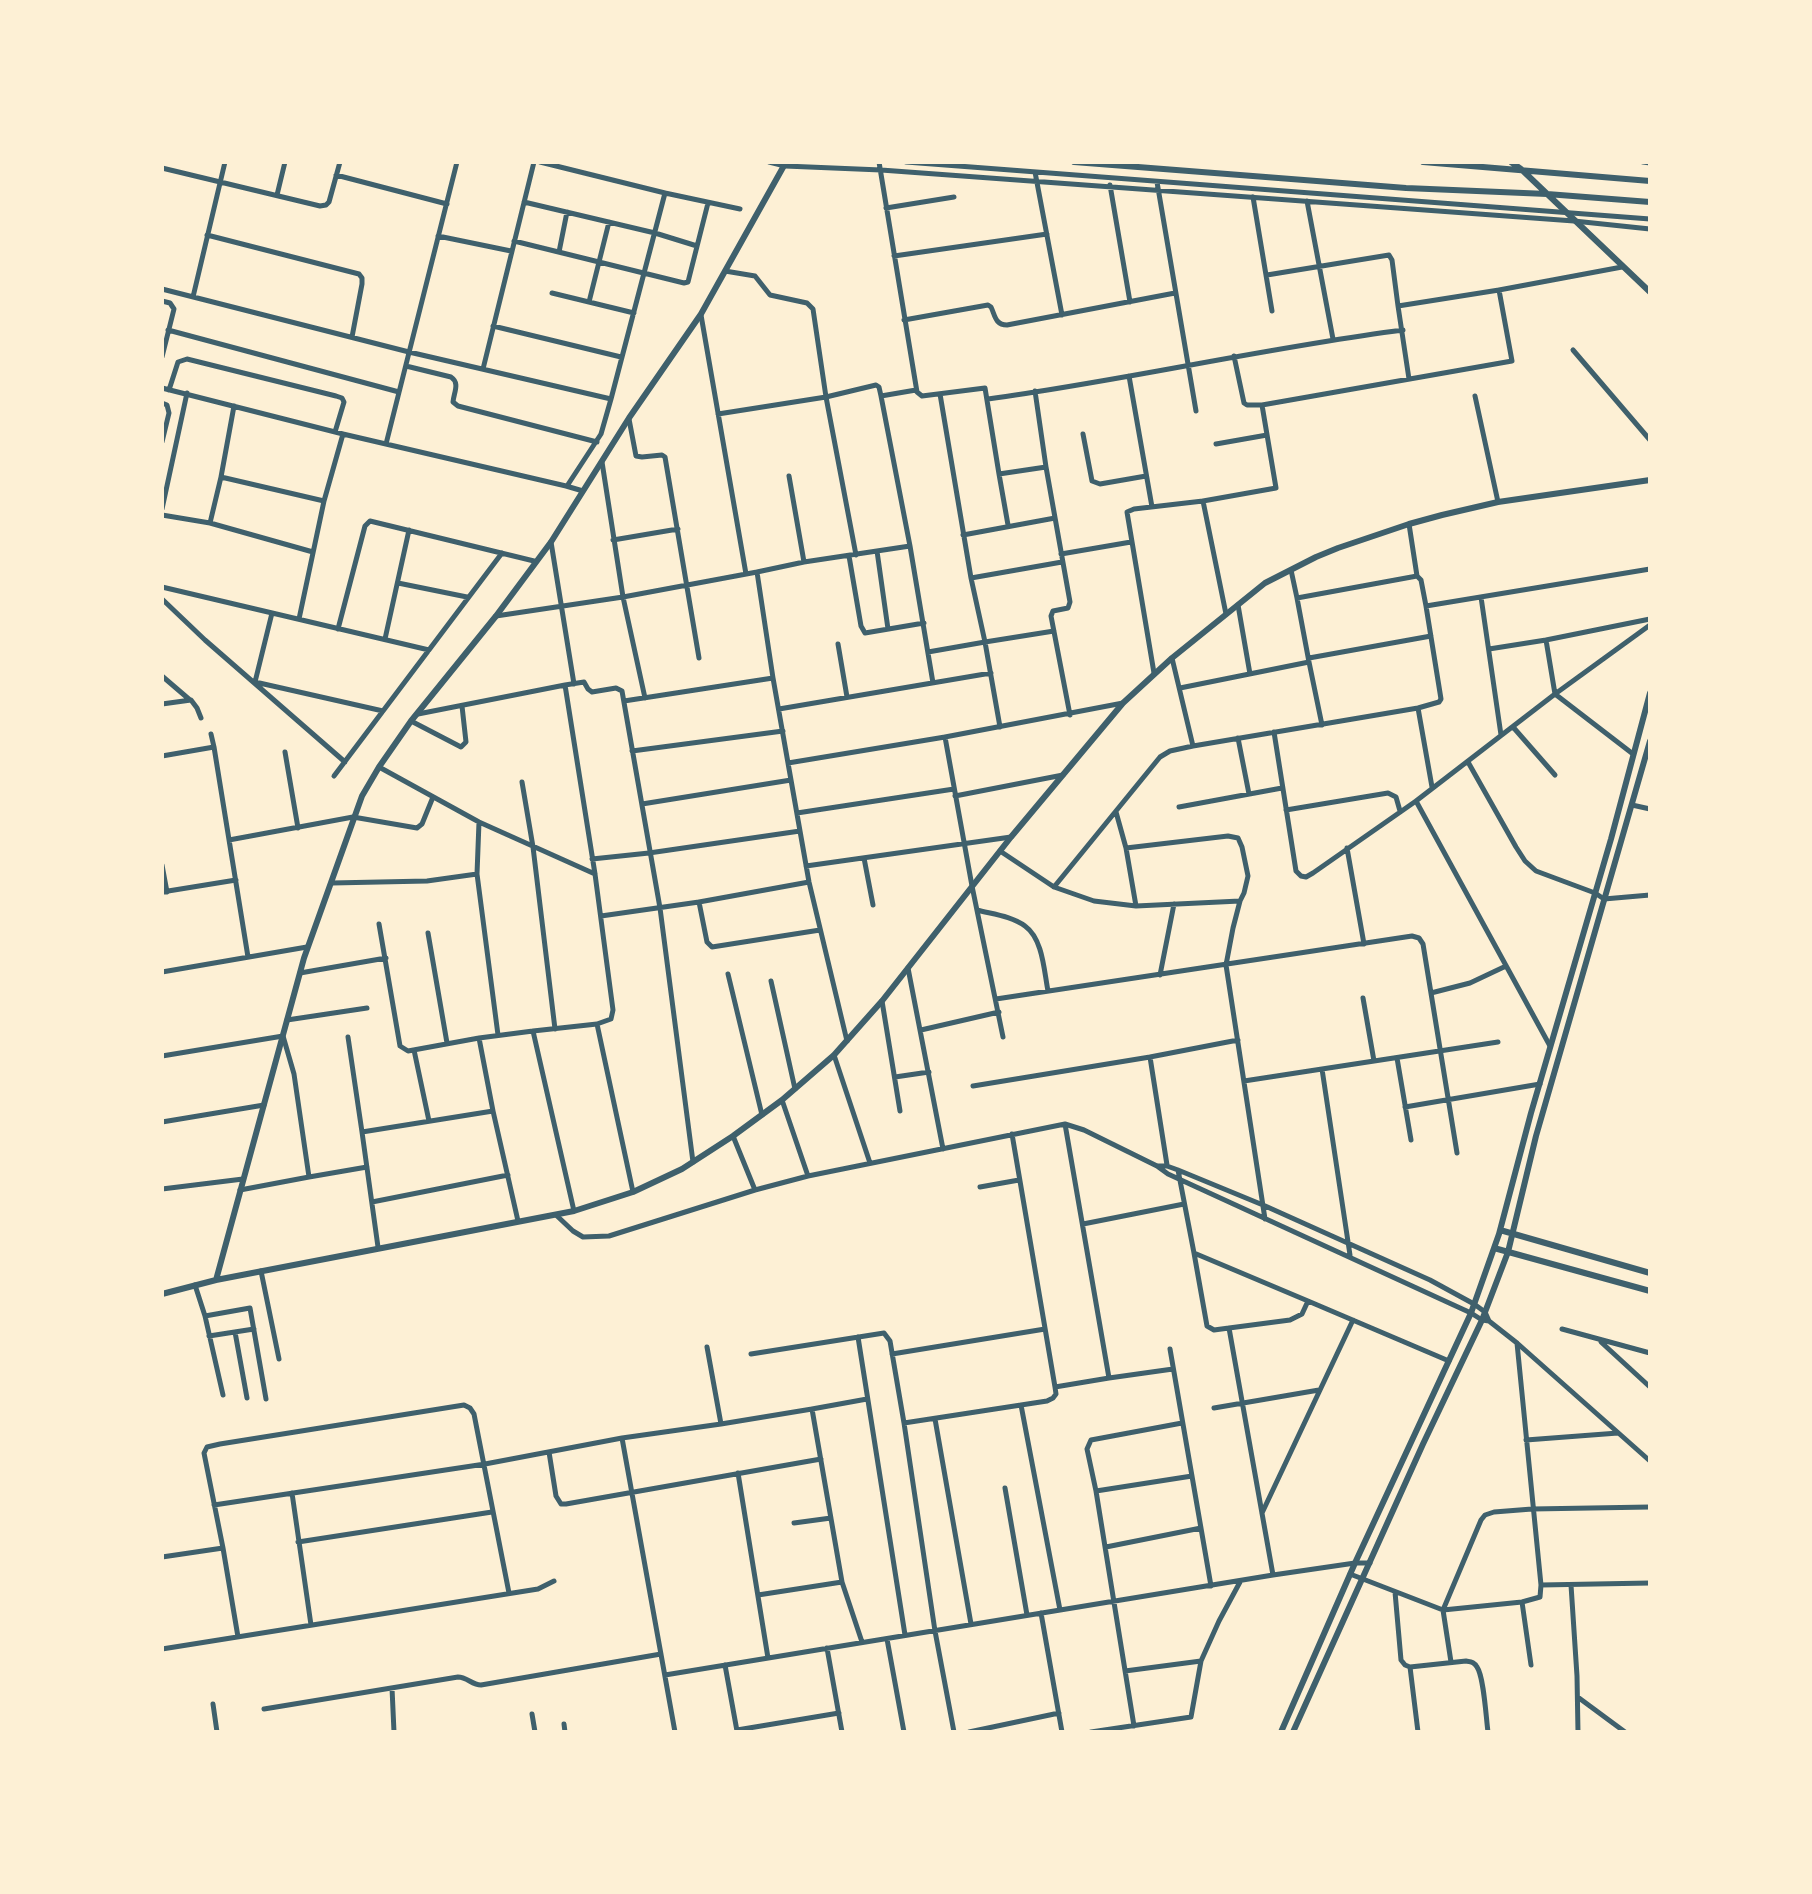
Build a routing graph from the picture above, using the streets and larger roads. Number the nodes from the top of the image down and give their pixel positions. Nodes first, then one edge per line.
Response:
1 (225, 162) edge
2 (285, 162) edge
3 (340, 162) edge
4 (457, 162) edge
5 (534, 162) edge
6 (540, 162) edge
7 (769, 162) edge
8 (879, 162) edge
9 (906, 162) edge
10 (1074, 162) edge
11 (1423, 162) edge
12 (1511, 162) edge
13 (1643, 162) edge
14 (1650, 163) edge
15 (786, 164) edge
16 (162, 168) edge
17 (1521, 169) junction
18 (881, 170) junction
19 (1035, 172) junction
20 (336, 175) junction
21 (1110, 178) junction
22 (220, 181) junction
23 (1038, 181) junction
24 (1650, 181) edge
25 (1157, 182) junction
26 (1111, 186) junction
27 (1158, 190) junction
28 (665, 193) junction
29 (1547, 194) junction
30 (277, 195) junction
31 (954, 197) dead end
32 (1253, 197) junction
33 (1307, 201) junction
34 (524, 202) junction
35 (1650, 202) edge
36 (708, 203) junction
37 (447, 204) junction
38 (886, 208) junction
39 (740, 209) dead end
40 (567, 212) junction
41 (1565, 212) junction
42 (1650, 219) edge
43 (1574, 221) junction
44 (609, 222) junction
45 (1650, 229) edge
46 (655, 233) junction
47 (1047, 234) junction
48 (207, 235) junction
49 (438, 236) junction
50 (514, 241) junction
51 (698, 246) junction
52 (511, 251) junction
53 (559, 252) junction
54 (894, 256) junction
55 (600, 262) junction
56 (1319, 267) junction
57 (1622, 267) junction
58 (725, 271) junction
59 (644, 272) junction
60 (1267, 275) junction
61 (162, 289) edge
62 (1499, 290) junction
63 (1650, 292) edge
64 (552, 293) dead end
65 (1175, 293) junction
66 (193, 297) junction
67 (162, 301) edge
68 (589, 302) junction
69 (1130, 302) junction
70 (1398, 306) junction
71 (1272, 311) dead end
72 (634, 313) junction
73 (701, 314) junction
74 (1062, 315) junction
75 (904, 320) junction
76 (493, 326) junction
77 (168, 330) junction
78 (1403, 330) junction
79 (352, 337) junction
80 (1333, 339) junction
81 (1573, 350) dead end
82 (409, 352) junction
83 (1234, 356) junction
84 (162, 357) edge
85 (621, 357) junction
86 (406, 366) junction
87 (1188, 366) junction
88 (483, 369) junction
89 (1129, 376) junction
90 (1409, 379) junction
91 (166, 389) edge
92 (916, 390) junction
93 (1035, 391) junction
94 (399, 392) junction
95 (187, 393) junction
96 (940, 394) junction
97 (881, 396) junction
98 (1475, 396) dead end
99 (826, 397) junction
100 (611, 399) junction
101 (988, 399) junction
102 (162, 403) edge
103 (1262, 405) junction
104 (234, 406) junction
105 (1196, 411) dead end
106 (718, 414) junction
107 (629, 418) junction
108 (335, 432) junction
109 (343, 434) junction
110 (1083, 434) dead end
111 (1267, 435) junction
112 (1650, 440) edge
113 (162, 442) edge
114 (597, 442) junction
115 (386, 444) junction
116 (1216, 444) dead end
117 (602, 461) junction
118 (1046, 467) junction
119 (999, 474) junction
120 (789, 476) dead end
121 (1146, 476) junction
122 (221, 477) junction
123 (1650, 480) edge
124 (566, 486) junction
125 (583, 491) junction
126 (324, 501) junction
127 (1203, 501) junction
128 (1498, 502) junction
129 (1152, 507) junction
130 (162, 512) edge
131 (1055, 518) junction
132 (210, 523) junction
133 (1409, 524) junction
134 (1008, 525) junction
135 (678, 529) junction
136 (409, 530) junction
137 (963, 535) junction
138 (613, 540) junction
139 (551, 542) junction
140 (1131, 542) junction
141 (910, 546) junction
142 (877, 551) junction
143 (313, 552) junction
144 (502, 553) junction
145 (1061, 554) junction
146 (852, 555) junction
147 (534, 561) junction
148 (804, 562) junction
149 (1062, 562) junction
150 (1650, 569) edge
151 (1291, 570) junction
152 (757, 572) junction
153 (746, 574) junction
154 (1417, 576) junction
155 (971, 578) junction
156 (398, 583) junction
157 (687, 585) junction
158 (162, 587) edge
159 (468, 597) junction
160 (623, 597) junction
161 (1481, 597) junction
162 (1297, 598) junction
163 (162, 599) edge
164 (561, 605) junction
165 (1238, 605) junction
166 (1426, 606) junction
167 (272, 613) junction
168 (1226, 614) junction
169 (496, 616) junction
170 (299, 619) junction
171 (1650, 619) edge
172 (924, 623) junction
173 (1650, 625) edge
174 (338, 629) junction
175 (888, 629) junction
176 (1054, 631) junction
177 (1431, 636) junction
178 (385, 639) junction
179 (1546, 640) junction
180 (985, 642) junction
181 (838, 644) dead end
182 (1489, 649) junction
183 (429, 650) junction
184 (928, 652) junction
185 (699, 658) dead end
186 (1172, 658) junction
187 (1309, 660) junction
188 (991, 673) junction
189 (1154, 673) junction
190 (1250, 674) junction
191 (162, 676) edge
192 (773, 678) junction
193 (255, 682) junction
194 (933, 683) junction
195 (574, 684) junction
196 (565, 685) junction
197 (1180, 688) junction
198 (1650, 693) edge
199 (1555, 694) junction
200 (847, 697) junction
201 (645, 698) junction
202 (191, 700) junction
203 (624, 701) junction
204 (1123, 703) junction
205 (162, 704) edge
206 (462, 706) junction
207 (1418, 708) junction
208 (779, 709) junction
209 (383, 711) junction
210 (1070, 715) junction
211 (201, 718) dead end
212 (414, 718) junction
213 (1322, 725) junction
214 (1000, 727) junction
215 (1513, 727) junction
216 (783, 731) junction
217 (1274, 732) junction
218 (211, 734) dead end
219 (1501, 735) junction
220 (945, 737) junction
221 (1238, 738) junction
222 (1650, 741) edge
223 (1193, 746) junction
224 (214, 747) junction
225 (632, 751) junction
226 (285, 752) dead end
227 (1633, 754) junction
228 (162, 756) edge
229 (345, 762) junction
230 (1468, 762) junction
231 (788, 763) junction
232 (379, 767) junction
233 (1064, 775) junction
234 (1555, 775) dead end
235 (334, 776) dead end
236 (791, 780) junction
237 (522, 782) dead end
238 (1432, 787) junction
239 (1282, 788) junction
240 (954, 789) junction
241 (1249, 794) junction
242 (955, 796) junction
243 (434, 797) junction
244 (1416, 801) junction
245 (642, 804) junction
246 (1632, 805) junction
247 (1179, 807) dead end
248 (1650, 809) edge
249 (1286, 810) junction
250 (1400, 811) junction
251 (1116, 812) junction
252 (797, 813) junction
253 (353, 817) junction
254 (479, 822) junction
255 (298, 828) junction
256 (800, 831) junction
257 (1011, 837) junction
258 (229, 840) junction
259 (964, 844) junction
260 (533, 847) junction
261 (1126, 848) junction
262 (1347, 848) junction
263 (1000, 851) junction
264 (649, 853) junction
265 (864, 858) junction
266 (592, 859) junction
267 (162, 865) edge
268 (806, 866) junction
269 (477, 874) junction
270 (595, 874) junction
271 (236, 880) junction
272 (809, 882) junction
273 (332, 883) junction
274 (972, 886) junction
275 (1054, 887) junction
276 (164, 892) edge
277 (1595, 893) junction
278 (1650, 895) edge
279 (1604, 899) junction
280 (1240, 901) junction
281 (699, 902) junction
282 (1174, 904) junction
283 (873, 905) dead end
284 (1136, 906) junction
285 (660, 908) junction
286 (977, 910) junction
287 (601, 916) junction
288 (379, 924) dead end
289 (820, 930) junction
290 (428, 933) dead end
291 (1364, 944) junction
292 (307, 947) junction
293 (248, 957) junction
294 (386, 958) junction
295 (1226, 965) junction
296 (1506, 966) junction
297 (908, 968) junction
298 (162, 972) edge
299 (300, 973) junction
300 (728, 974) dead end
301 (1160, 975) junction
302 (771, 981) dead end
303 (1048, 991) junction
304 (1431, 993) junction
305 (1363, 998) dead end
306 (996, 999) junction
307 (882, 1001) junction
308 (367, 1008) dead end
309 (999, 1012) junction
310 (287, 1020) junction
311 (597, 1024) junction
312 (555, 1029) junction
313 (921, 1030) junction
314 (533, 1031) junction
315 (498, 1035) junction
316 (283, 1036) junction
317 (348, 1037) dead end
318 (1003, 1037) dead end
319 (479, 1038) junction
320 (1238, 1040) junction
321 (847, 1042) junction
322 (1498, 1042) dead end
323 (447, 1043) junction
324 (1551, 1047) junction
325 (414, 1050) junction
326 (1441, 1051) junction
327 (834, 1055) junction
328 (162, 1056) edge
329 (1150, 1057) junction
330 (1397, 1058) junction
331 (1374, 1061) junction
332 (1322, 1069) junction
333 (929, 1072) junction
334 (895, 1077) junction
335 (1244, 1081) junction
336 (1540, 1084) junction
337 (973, 1086) dead end
338 (795, 1089) junction
339 (1449, 1099) junction
340 (782, 1100) junction
341 (264, 1105) junction
342 (1405, 1107) junction
343 (493, 1111) junction
344 (900, 1111) dead end
345 (762, 1115) junction
346 (429, 1121) junction
347 (162, 1122) edge
348 (1065, 1124) junction
349 (362, 1132) junction
350 (1012, 1134) junction
351 (733, 1136) junction
352 (1411, 1140) dead end
353 (943, 1149) junction
354 (1457, 1153) dead end
355 (693, 1162) junction
356 (870, 1163) junction
357 (1157, 1166) junction
358 (1167, 1166) junction
359 (367, 1167) junction
360 (1178, 1170) junction
361 (1168, 1174) junction
362 (508, 1175) junction
363 (808, 1176) junction
364 (309, 1177) junction
365 (243, 1179) junction
366 (1180, 1179) junction
367 (1019, 1180) junction
368 (980, 1187) dead end
369 (162, 1189) edge
370 (240, 1190) junction
371 (755, 1190) junction
372 (633, 1192) junction
373 (372, 1202) junction
374 (1184, 1204) junction
375 (1263, 1205) junction
376 (574, 1211) junction
377 (556, 1215) junction
378 (1265, 1219) junction
379 (518, 1221) junction
380 (1083, 1224) junction
381 (1500, 1230) junction
382 (1513, 1234) junction
383 (1349, 1244) junction
384 (378, 1247) junction
385 (1494, 1248) junction
386 (1508, 1252) junction
387 (1194, 1253) junction
388 (1351, 1256) junction
389 (261, 1271) junction
390 (1650, 1273) edge
391 (216, 1280) junction
392 (195, 1285) junction
393 (1650, 1291) edge
394 (162, 1294) edge
395 (1308, 1301) junction
396 (1474, 1304) junction
397 (1471, 1313) junction
398 (205, 1316) junction
399 (1485, 1318) junction
400 (1353, 1320) junction
401 (1229, 1328) junction
402 (254, 1329) junction
403 (1045, 1329) junction
404 (1562, 1329) dead end
405 (235, 1332) junction
406 (209, 1336) junction
407 (858, 1337) junction
408 (1600, 1340) junction
409 (1517, 1343) junction
410 (707, 1347) dead end
411 (1170, 1349) dead end
412 (1650, 1353) edge
413 (751, 1354) dead end
414 (892, 1354) junction
415 (279, 1359) dead end
416 (1449, 1361) junction
417 (1173, 1369) junction
418 (1109, 1378) junction
419 (1055, 1387) junction
420 (1650, 1387) edge
421 (1320, 1390) junction
422 (223, 1395) dead end
423 (247, 1398) dead end
424 (266, 1399) dead end
425 (867, 1399) junction
426 (1243, 1403) junction
427 (1021, 1405) junction
428 (1214, 1408) dead end
429 (812, 1409) junction
430 (935, 1419) junction
431 (904, 1423) junction
432 (1182, 1423) junction
433 (721, 1424) junction
434 (1619, 1433) junction
435 (622, 1438) junction
436 (1526, 1440) junction
437 (549, 1452) junction
438 (821, 1459) junction
439 (1650, 1461) edge
440 (485, 1464) junction
441 (738, 1473) junction
442 (1192, 1476) junction
443 (1005, 1488) dead end
444 (1096, 1491) junction
445 (632, 1492) junction
446 (292, 1493) junction
447 (214, 1505) junction
448 (1650, 1507) edge
449 (1532, 1509) junction
450 (492, 1512) junction
451 (1262, 1513) junction
452 (831, 1518) junction
453 (794, 1523) dead end
454 (1201, 1528) junction
455 (298, 1542) junction
456 (1106, 1547) junction
457 (223, 1548) junction
458 (162, 1557) edge
459 (1355, 1563) junction
460 (1371, 1563) junction
461 (1350, 1574) junction
462 (1273, 1575) junction
463 (1364, 1579) junction
464 (554, 1581) dead end
465 (1241, 1581) junction
466 (842, 1582) junction
467 (1650, 1583) edge
468 (1541, 1585) junction
469 (1571, 1585) junction
470 (1211, 1586) junction
471 (1395, 1592) junction
472 (509, 1593) junction
473 (758, 1595) junction
474 (1114, 1601) junction
475 (1522, 1602) junction
476 (1060, 1610) junction
477 (1443, 1610) junction
478 (1041, 1613) junction
479 (1027, 1615) junction
480 (971, 1624) junction
481 (311, 1625) junction
482 (935, 1631) junction
483 (905, 1635) junction
484 (238, 1637) junction
485 (887, 1638) junction
486 (862, 1642) junction
487 (827, 1648) junction
488 (162, 1649) edge
489 (661, 1654) junction
490 (768, 1658) junction
491 (1201, 1661) junction
492 (1451, 1662) junction
493 (725, 1665) junction
494 (1531, 1665) dead end
495 (1410, 1667) junction
496 (1125, 1671) junction
497 (665, 1675) junction
498 (392, 1688) junction
499 (1578, 1697) junction
500 (213, 1704) dead end
501 (264, 1709) dead end
502 (839, 1713) junction
503 (1059, 1713) junction
504 (532, 1714) dead end
505 (786, 1722) junction
506 (564, 1724) dead end
507 (1134, 1726) junction
508 (737, 1731) edge
509 (217, 1732) edge
510 (394, 1732) edge
511 (535, 1732) edge
512 (565, 1732) edge
513 (675, 1732) edge
514 (788, 1732) edge
515 (842, 1732) edge
516 (904, 1732) edge
517 (954, 1732) edge
518 (969, 1732) edge
519 (1062, 1732) edge
520 (1091, 1732) edge
521 (1281, 1732) edge
522 (1293, 1732) edge
523 (1418, 1732) edge
524 (1488, 1732) edge
525 (1578, 1732) edge
526 (1625, 1732) edge

1 - 22 street
2 - 30 street
3 - 20 street
4 - 37 street
5 - 34 street
6 - 28 street
7 - 15 street
8 - 18 street
9 - 19 street
10 - 29 street
11 - 17 street
12 - 17 street
13 - 14 street
15 - 18 street
15 - 58 street
16 - 22 street
17 - 24 street
17 - 29 street
18 - 23 street
18 - 38 street
19 - 21 street
19 - 23 street
20 - 30 street
20 - 37 street
21 - 25 street
21 - 26 street
22 - 30 street
22 - 48 street
23 - 26 street
23 - 47 street
25 - 27 street
25 - 41 street
26 - 27 street
26 - 69 street
27 - 32 street
27 - 65 street
28 - 36 street
28 - 46 street
29 - 35 street
29 - 41 street
31 - 38 street
32 - 33 street
32 - 60 street
33 - 43 street
33 - 56 street
34 - 40 street
34 - 50 street
36 - 39 street
36 - 51 street
37 - 49 street
38 - 54 street
40 - 44 street
40 - 53 street
41 - 42 street
41 - 43 street
43 - 45 street
43 - 57 street
44 - 46 street
44 - 55 street
46 - 51 street
46 - 59 street
47 - 54 street
47 - 74 street
48 - 66 street
48 - 79 street
49 - 52 street
49 - 82 street
50 - 52 street
50 - 53 street
51 - 59 street
52 - 76 street
53 - 55 street
54 - 75 street
55 - 59 street
55 - 68 street
56 - 60 street
56 - 70 street
56 - 80 street
57 - 62 street
57 - 63 street
58 - 73 street
58 - 99 street
59 - 72 street
60 - 71 street
61 - 66 street
62 - 70 street
62 - 90 street
64 - 68 street
65 - 69 street
65 - 87 street
66 - 79 street
67 - 77 street
68 - 72 street
69 - 74 street
70 - 78 street
72 - 85 street
73 - 106 street
73 - 107 street
74 - 75 street
75 - 92 street
76 - 85 street
76 - 88 street
77 - 84 street
77 - 94 street
78 - 80 street
78 - 90 street
79 - 82 street
80 - 83 street
81 - 112 street
82 - 86 street
82 - 88 street
83 - 87 street
83 - 103 street
85 - 100 street
86 - 94 street
86 - 114 street
87 - 89 street
87 - 105 street
88 - 100 street
89 - 93 street
89 - 121 street
90 - 103 street
91 - 95 street
91 - 108 street
92 - 96 street
92 - 97 street
93 - 101 street
93 - 118 street
94 - 115 street
95 - 104 street
95 - 130 street
96 - 101 street
96 - 137 street
97 - 99 street
97 - 141 street
98 - 128 street
99 - 106 street
99 - 146 street
100 - 114 street
101 - 119 street
102 - 113 street
103 - 111 street
104 - 108 street
104 - 122 street
106 - 153 street
107 - 117 street
107 - 135 street
108 - 109 street
109 - 115 street
109 - 126 street
110 - 121 street
111 - 116 street
111 - 127 street
114 - 124 street
115 - 124 street
117 - 125 street
117 - 138 street
118 - 119 street
118 - 131 street
119 - 134 street
120 - 148 street
121 - 129 street
122 - 126 street
122 - 132 street
123 - 128 street
124 - 125 street
125 - 139 street
126 - 143 street
127 - 129 street
127 - 168 street
128 - 133 street
129 - 140 street
130 - 132 street
131 - 134 street
131 - 145 street
132 - 143 street
133 - 151 street
133 - 154 street
134 - 137 street
135 - 138 street
135 - 157 street
136 - 144 street
136 - 156 street
136 - 174 street
137 - 155 street
138 - 160 street
139 - 147 street
139 - 164 street
140 - 145 street
140 - 189 street
141 - 142 street
141 - 172 street
142 - 146 street
142 - 175 street
143 - 170 street
144 - 147 street
144 - 159 street
145 - 149 street
146 - 148 street
146 - 175 street
147 - 169 street
148 - 152 street
149 - 155 street
149 - 176 street
150 - 161 street
151 - 162 street
151 - 165 street
152 - 153 street
152 - 192 street
153 - 157 street
154 - 162 street
154 - 166 street
155 - 180 street
156 - 159 street
156 - 178 street
157 - 160 street
157 - 185 street
158 - 167 street
159 - 183 street
160 - 164 street
160 - 201 street
161 - 166 street
161 - 182 street
162 - 187 street
163 - 193 street
164 - 169 street
164 - 195 street
165 - 168 street
165 - 190 street
166 - 177 street
167 - 170 street
167 - 193 street
168 - 186 street
169 - 212 street
170 - 174 street
171 - 179 street
172 - 175 street
172 - 184 street
173 - 199 street
174 - 178 street
176 - 180 street
176 - 210 street
177 - 187 street
177 - 207 street
178 - 183 street
179 - 182 street
179 - 199 street
180 - 184 street
180 - 188 street
181 - 200 street
182 - 219 street
183 - 209 street
184 - 194 street
186 - 189 street
186 - 197 street
187 - 190 street
187 - 213 street
188 - 194 street
188 - 214 street
189 - 204 street
190 - 197 street
191 - 202 street
192 - 201 street
192 - 208 street
193 - 209 street
193 - 229 street
194 - 200 street
195 - 196 street
195 - 203 street
196 - 206 street
196 - 266 street
197 - 223 street
198 - 227 street
199 - 215 street
199 - 227 street
200 - 208 street
201 - 203 street
202 - 205 street
202 - 211 street
203 - 225 street
204 - 210 street
204 - 233 street
206 - 212 street
206 - 212 street
207 - 213 street
207 - 238 street
208 - 216 street
209 - 229 street
210 - 214 street
212 - 232 street
213 - 217 street
214 - 220 street
215 - 219 street
215 - 234 street
216 - 225 street
216 - 231 street
217 - 221 street
217 - 239 street
218 - 224 street
219 - 230 street
220 - 231 street
220 - 240 street
221 - 223 street
221 - 241 street
222 - 246 street
223 - 251 street
224 - 228 street
224 - 258 street
225 - 245 street
226 - 255 street
227 - 277 street
229 - 235 street
230 - 238 street
230 - 277 street
231 - 236 street
232 - 243 street
232 - 253 street
233 - 242 street
233 - 257 street
236 - 245 street
236 - 252 street
237 - 260 street
238 - 244 street
239 - 241 street
239 - 249 street
240 - 242 street
240 - 252 street
241 - 247 street
242 - 259 street
243 - 253 street
243 - 254 street
244 - 250 street
244 - 296 street
245 - 264 street
246 - 248 street
246 - 279 street
249 - 250 street
249 - 262 street
250 - 262 street
251 - 261 street
251 - 275 street
252 - 256 street
253 - 255 street
253 - 273 street
254 - 260 street
254 - 269 street
255 - 258 street
256 - 264 street
256 - 268 street
257 - 259 street
257 - 263 street
258 - 271 street
259 - 265 street
259 - 274 street
260 - 270 street
260 - 312 street
261 - 280 street
261 - 284 street
262 - 291 street
263 - 274 street
263 - 275 street
264 - 266 street
264 - 285 street
265 - 268 street
265 - 283 street
266 - 270 street
267 - 276 street
268 - 272 street
269 - 273 street
269 - 315 street
270 - 287 street
271 - 276 street
271 - 293 street
272 - 281 street
272 - 289 street
273 - 292 street
274 - 286 street
274 - 297 street
275 - 284 street
277 - 279 street
277 - 324 street
278 - 279 street
279 - 382 street
280 - 282 street
280 - 295 street
281 - 285 street
281 - 289 street
282 - 284 street
282 - 301 street
285 - 287 street
285 - 355 street
286 - 303 street
286 - 306 street
287 - 311 street
288 - 294 street
289 - 321 street
290 - 323 street
291 - 295 street
291 - 304 street
292 - 293 street
292 - 299 street
293 - 298 street
294 - 299 street
294 - 325 street
295 - 301 street
295 - 320 street
296 - 304 street
296 - 324 street
297 - 307 street
297 - 313 street
299 - 310 street
300 - 345 street
301 - 303 street
302 - 338 street
303 - 306 street
304 - 326 street
305 - 331 street
306 - 309 street
307 - 321 street
307 - 334 street
308 - 310 street
309 - 313 street
309 - 318 street
310 - 316 street
311 - 312 street
311 - 372 street
312 - 314 street
313 - 333 street
314 - 315 street
314 - 376 street
315 - 319 street
316 - 328 street
316 - 341 street
316 - 364 street
317 - 349 street
319 - 323 street
319 - 343 street
320 - 329 street
320 - 335 street
321 - 327 street
322 - 326 street
323 - 325 street
324 - 336 street
325 - 346 street
326 - 330 street
326 - 339 street
327 - 338 street
327 - 356 street
329 - 337 street
329 - 358 street
330 - 331 street
330 - 342 street
331 - 332 street
332 - 335 street
332 - 383 street
333 - 334 street
333 - 353 street
334 - 344 street
335 - 375 street
336 - 339 street
336 - 381 street
338 - 340 street
339 - 342 street
339 - 354 street
340 - 345 street
340 - 363 street
341 - 347 street
341 - 365 street
342 - 352 street
343 - 346 street
343 - 362 street
345 - 351 street
346 - 349 street
348 - 350 street
348 - 357 street
348 - 380 street
349 - 359 street
350 - 353 street
350 - 367 street
351 - 355 street
351 - 371 street
353 - 356 street
355 - 372 street
356 - 363 street
357 - 358 street
357 - 361 street
358 - 360 street
358 - 361 street
359 - 364 street
359 - 373 street
360 - 366 street
360 - 375 street
361 - 366 street
362 - 373 street
362 - 379 street
363 - 371 street
364 - 370 street
365 - 369 street
365 - 370 street
366 - 374 street
366 - 378 street
367 - 368 street
367 - 403 street
370 - 391 street
371 - 377 street
372 - 376 street
373 - 384 street
374 - 380 street
374 - 387 street
375 - 378 street
375 - 383 street
376 - 377 street
377 - 379 street
378 - 388 street
379 - 384 street
380 - 418 street
381 - 382 street
381 - 385 street
382 - 386 street
382 - 390 street
383 - 388 street
383 - 396 street
384 - 389 street
385 - 386 street
385 - 396 street
386 - 393 street
386 - 399 street
387 - 395 street
387 - 401 street
388 - 397 street
389 - 391 street
389 - 415 street
391 - 392 street
392 - 394 street
392 - 398 street
395 - 400 street
395 - 401 street
396 - 397 street
396 - 399 street
397 - 399 street
397 - 416 street
398 - 402 street
398 - 406 street
399 - 409 street
399 - 460 street
400 - 416 street
400 - 421 street
401 - 426 street
402 - 405 street
402 - 424 street
403 - 414 street
403 - 419 street
404 - 408 street
405 - 406 street
405 - 423 street
406 - 422 street
407 - 413 street
407 - 414 street
407 - 425 street
408 - 412 street
408 - 420 street
409 - 434 street
409 - 436 street
410 - 433 street
411 - 417 street
414 - 431 street
416 - 459 street
417 - 418 street
417 - 432 street
418 - 419 street
419 - 427 street
421 - 426 street
421 - 451 street
425 - 429 street
425 - 483 street
426 - 428 street
426 - 451 street
427 - 430 street
427 - 476 street
429 - 433 street
429 - 438 street
430 - 431 street
430 - 480 street
431 - 482 street
432 - 442 street
432 - 444 street
433 - 435 street
434 - 436 street
434 - 439 street
435 - 437 street
435 - 445 street
436 - 449 street
437 - 440 street
437 - 445 street
438 - 441 street
438 - 452 street
440 - 446 street
440 - 447 street
440 - 450 street
441 - 445 street
441 - 473 street
442 - 444 street
442 - 454 street
443 - 479 street
444 - 456 street
445 - 489 street
446 - 447 street
446 - 455 street
447 - 457 street
448 - 449 street
449 - 468 street
449 - 477 street
450 - 455 street
450 - 472 street
451 - 462 street
452 - 453 street
452 - 466 street
454 - 456 street
454 - 470 street
455 - 481 street
456 - 474 street
457 - 458 street
457 - 484 street
459 - 460 street
459 - 461 street
459 - 462 street
460 - 463 street
461 - 463 street
461 - 521 street
462 - 465 street
463 - 471 street
463 - 522 street
464 - 472 street
465 - 470 street
465 - 491 street
466 - 473 street
466 - 486 street
467 - 469 street
468 - 469 street
468 - 475 street
469 - 499 street
470 - 474 street
471 - 477 street
471 - 495 street
472 - 481 street
473 - 490 street
474 - 476 street
474 - 496 street
475 - 477 street
475 - 494 street
476 - 478 street
477 - 492 street
478 - 479 street
478 - 503 street
479 - 480 street
480 - 482 street
481 - 484 street
482 - 483 street
482 - 517 street
483 - 485 street
484 - 488 street
485 - 486 street
485 - 516 street
486 - 487 street
487 - 490 street
487 - 502 street
489 - 497 street
489 - 498 street
490 - 493 street
491 - 496 street
491 - 507 street
492 - 495 street
492 - 524 street
493 - 497 street
493 - 508 street
495 - 523 street
496 - 507 street
497 - 513 street
498 - 501 street
498 - 510 street
499 - 525 street
499 - 526 street
500 - 509 street
502 - 505 street
502 - 515 street
503 - 518 street
503 - 519 street
504 - 511 street
505 - 508 street
505 - 514 street
506 - 512 street
507 - 520 street

